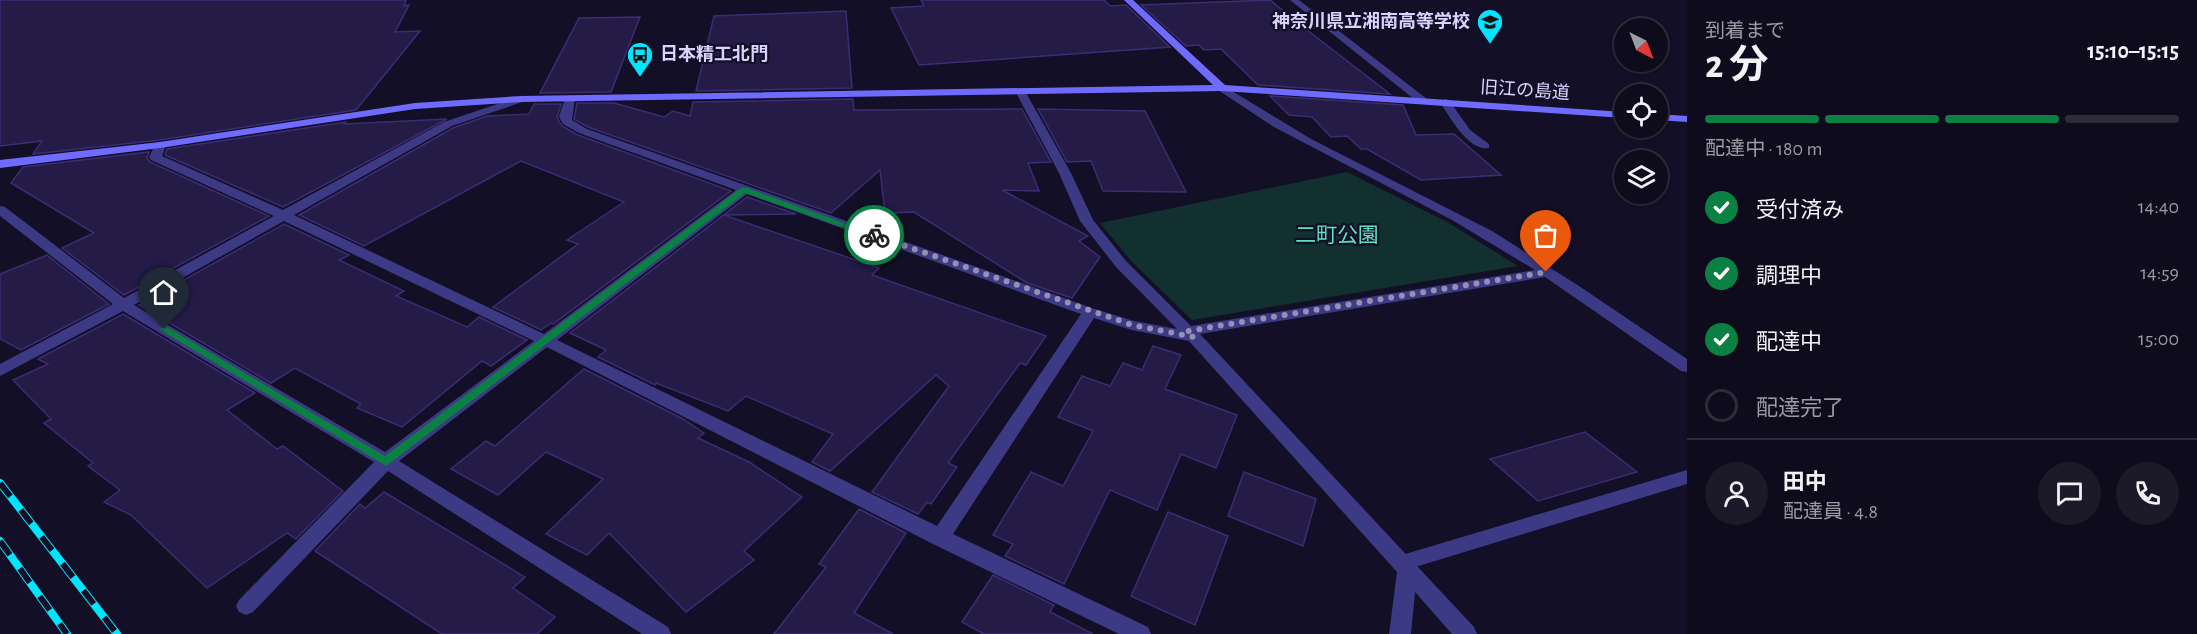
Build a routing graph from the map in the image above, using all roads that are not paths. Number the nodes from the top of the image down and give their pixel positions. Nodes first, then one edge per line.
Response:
1 (1128, 0) edge
2 (1294, 0) edge
3 (1222, 88) junction
4 (1020, 91) junction
5 (570, 98) junction
6 (521, 99) junction
7 (1423, 101) junction
8 (1445, 102) junction
9 (1614, 114) edge
10 (1668, 118) edge
11 (1687, 119) edge
12 (160, 145) junction
13 (1485, 146) dead end
14 (0, 164) edge
15 (744, 190) junction
16 (0, 210) edge
17 (286, 215) junction
18 (1546, 272) junction
19 (123, 305) junction
20 (1090, 312) junction
21 (1191, 334) junction
22 (544, 340) junction
23 (1687, 366) edge
24 (0, 371) edge
25 (386, 461) junction
26 (1687, 477) edge
27 (940, 538) junction
28 (1405, 566) junction
29 (246, 606) dead end
30 (660, 634) edge
31 (1140, 634) edge
32 (1400, 634) edge
33 (1466, 634) edge

1 - 3 street
2 - 7 street
3 - 4 street, 旧江の島道
3 - 7 street, 旧江の島道
3 - 18 street
4 - 5 street, 旧江の島道
4 - 21 street
5 - 6 street, 旧江の島道
5 - 15 street
6 - 12 street, 旧江の島道
6 - 17 street
7 - 8 street, 旧江の島道
8 - 9 street, 旧江の島道
8 - 13 street
10 - 11 street
12 - 14 street, 旧江の島道
12 - 17 street
15 - 20 street
15 - 22 street
16 - 19 street
17 - 19 street
17 - 22 street
18 - 21 street
18 - 23 street
19 - 24 street
19 - 25 street
20 - 21 street
20 - 27 street
21 - 28 street
22 - 25 street
22 - 27 street
25 - 29 street
25 - 30 street
26 - 28 street
27 - 31 street
28 - 32 street
28 - 33 street

